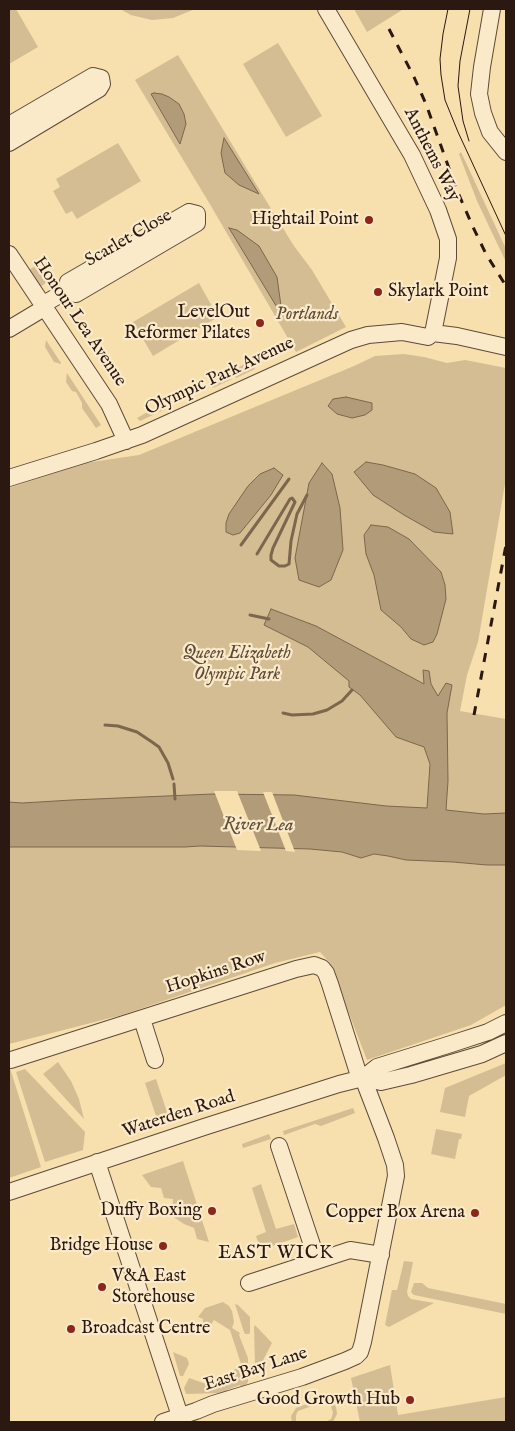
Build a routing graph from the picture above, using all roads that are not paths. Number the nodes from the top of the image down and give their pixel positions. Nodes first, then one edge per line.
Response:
1 (326, 9) edge
2 (492, 9) edge
3 (9, 125) edge
4 (9, 143) edge
5 (506, 152) edge
6 (9, 254) edge
7 (68, 290) junction
8 (43, 306) junction
9 (9, 329) edge
10 (433, 333) junction
11 (503, 346) edge
12 (126, 441) junction
13 (9, 478) edge
14 (142, 1019) junction
15 (506, 1023) edge
16 (506, 1043) edge
17 (11, 1060) dead end
18 (154, 1060) dead end
19 (362, 1079) junction
20 (279, 1146) dead end
21 (96, 1162) junction
22 (9, 1192) edge
23 (381, 1255) junction
24 (317, 1260) junction
25 (249, 1283) dead end
26 (180, 1416) junction
27 (163, 1422) edge

1 - 10 street, Anthems Way
2 - 5 street
3 - 4 street
6 - 8 street, Honour Lea Avenue
7 - 7 street, Scarlet Close
7 - 8 street, Scarlet Close
8 - 9 street, Scarlet Close
8 - 12 street, Honour Lea Avenue
10 - 11 street, Olympic Park Avenue
10 - 12 street, Olympic Park Avenue
12 - 13 street, Olympic Park Avenue
14 - 17 street, Hopkins Row
14 - 18 street
14 - 19 street, Hopkins Row
15 - 19 street, Waterden Road
16 - 19 street, Waterden Road
19 - 21 street, Waterden Road
19 - 23 street
20 - 24 street
21 - 22 street, Waterden Road
21 - 26 street
23 - 24 street
23 - 26 street, East Bay Lane
24 - 25 street
26 - 27 street, East Bay Lane

